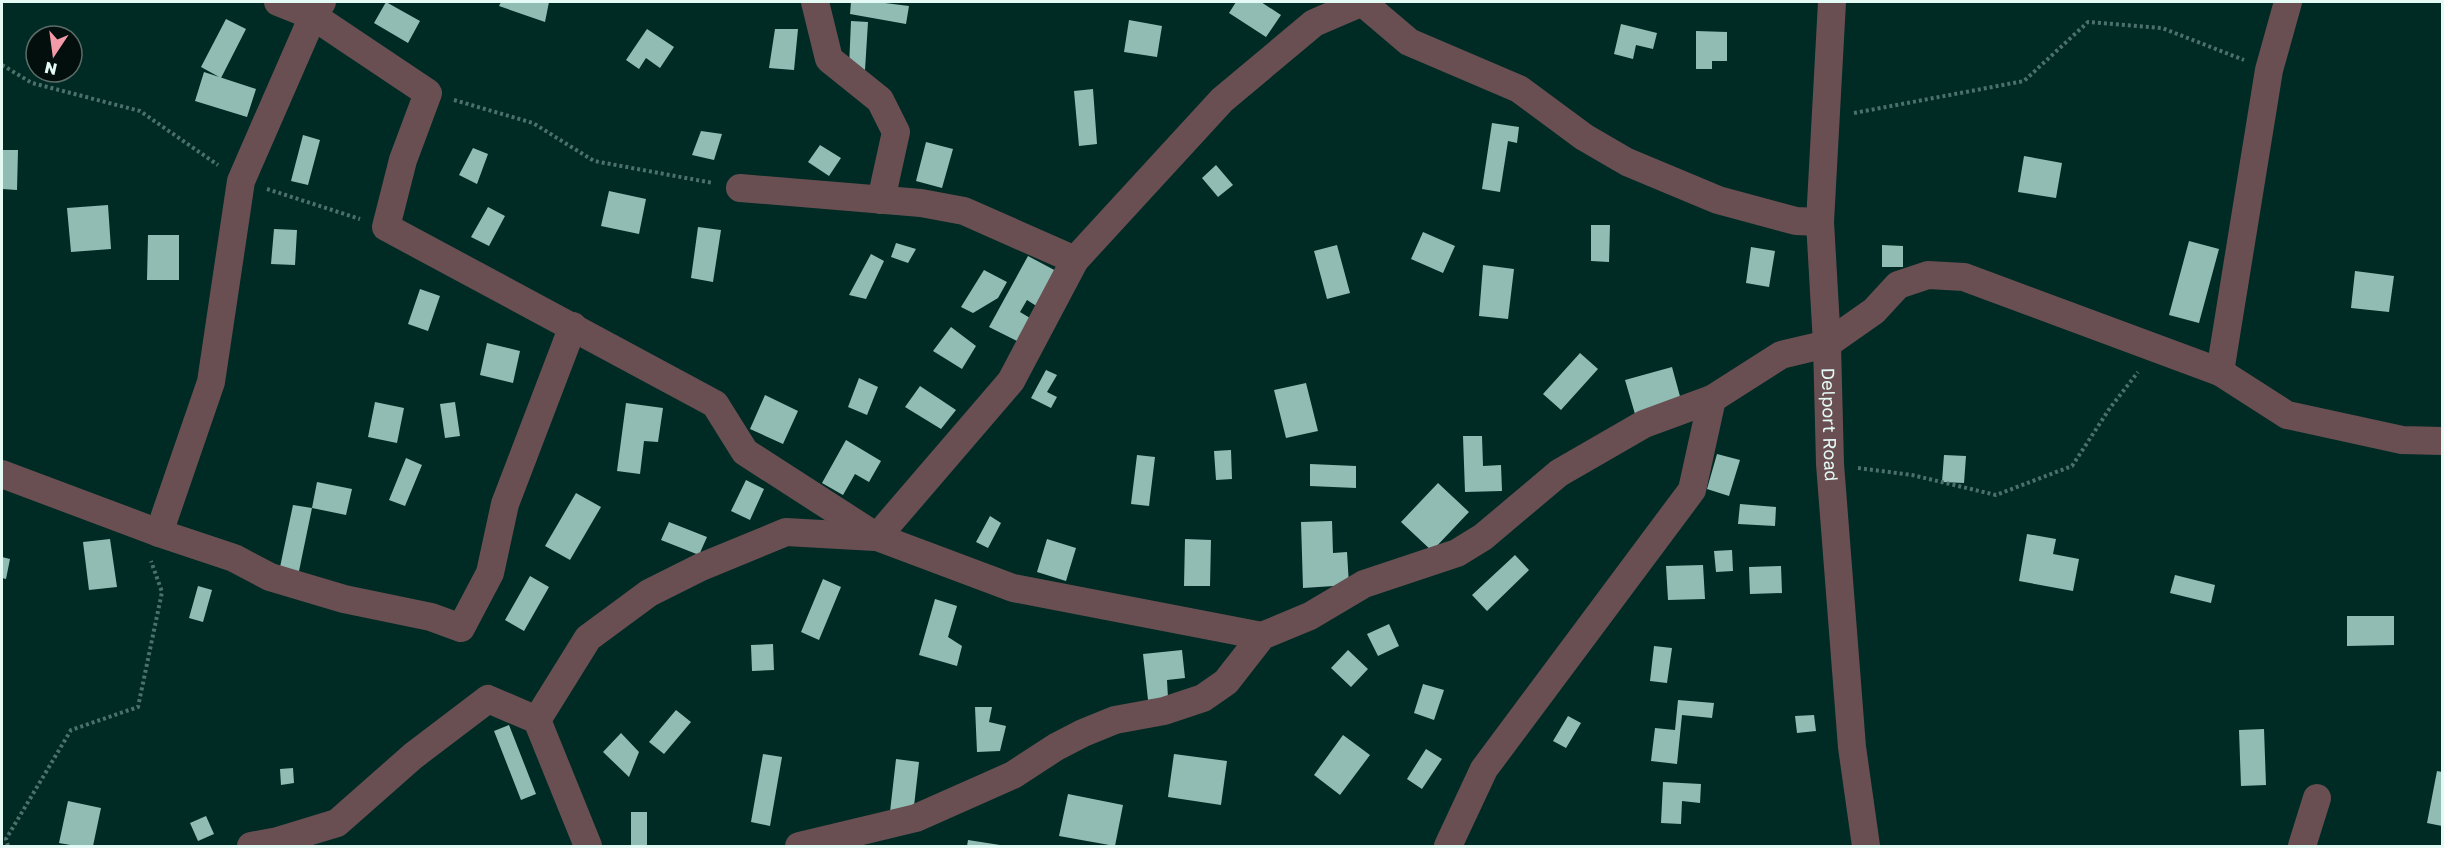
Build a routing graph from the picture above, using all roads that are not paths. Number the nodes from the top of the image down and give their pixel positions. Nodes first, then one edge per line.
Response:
1 (279, 2) edge
2 (815, 2) edge
3 (1363, 2) edge
4 (1832, 2) edge
5 (2288, 2) edge
6 (317, 9) edge
7 (740, 188) road end
8 (881, 200) junction
9 (1820, 222) junction
10 (1075, 260) junction
11 (573, 326) junction
12 (1827, 344) junction
13 (2220, 372) junction
14 (1712, 399) junction
15 (2442, 441) edge
16 (2, 474) edge
17 (159, 533) junction
18 (877, 537) junction
19 (1262, 636) junction
20 (537, 720) junction
21 (2317, 798) dead end
22 (251, 846) edge
23 (588, 846) edge
24 (799, 846) edge
25 (1448, 846) edge
26 (1866, 846) edge
27 (2302, 846) edge

1 - 6 street
2 - 8 street
3 - 9 street
3 - 10 street
4 - 9 street, Delport Road
5 - 13 street
6 - 11 street
6 - 17 street
7 - 8 street
8 - 10 street
9 - 12 street, Delport Road
10 - 18 street
11 - 17 street
11 - 18 street
12 - 13 street
12 - 14 street
12 - 26 street, Delport Road
13 - 15 street
14 - 19 street
14 - 25 street
16 - 17 street
18 - 19 street
18 - 20 street
19 - 24 street
20 - 22 street
20 - 23 street
21 - 27 street

